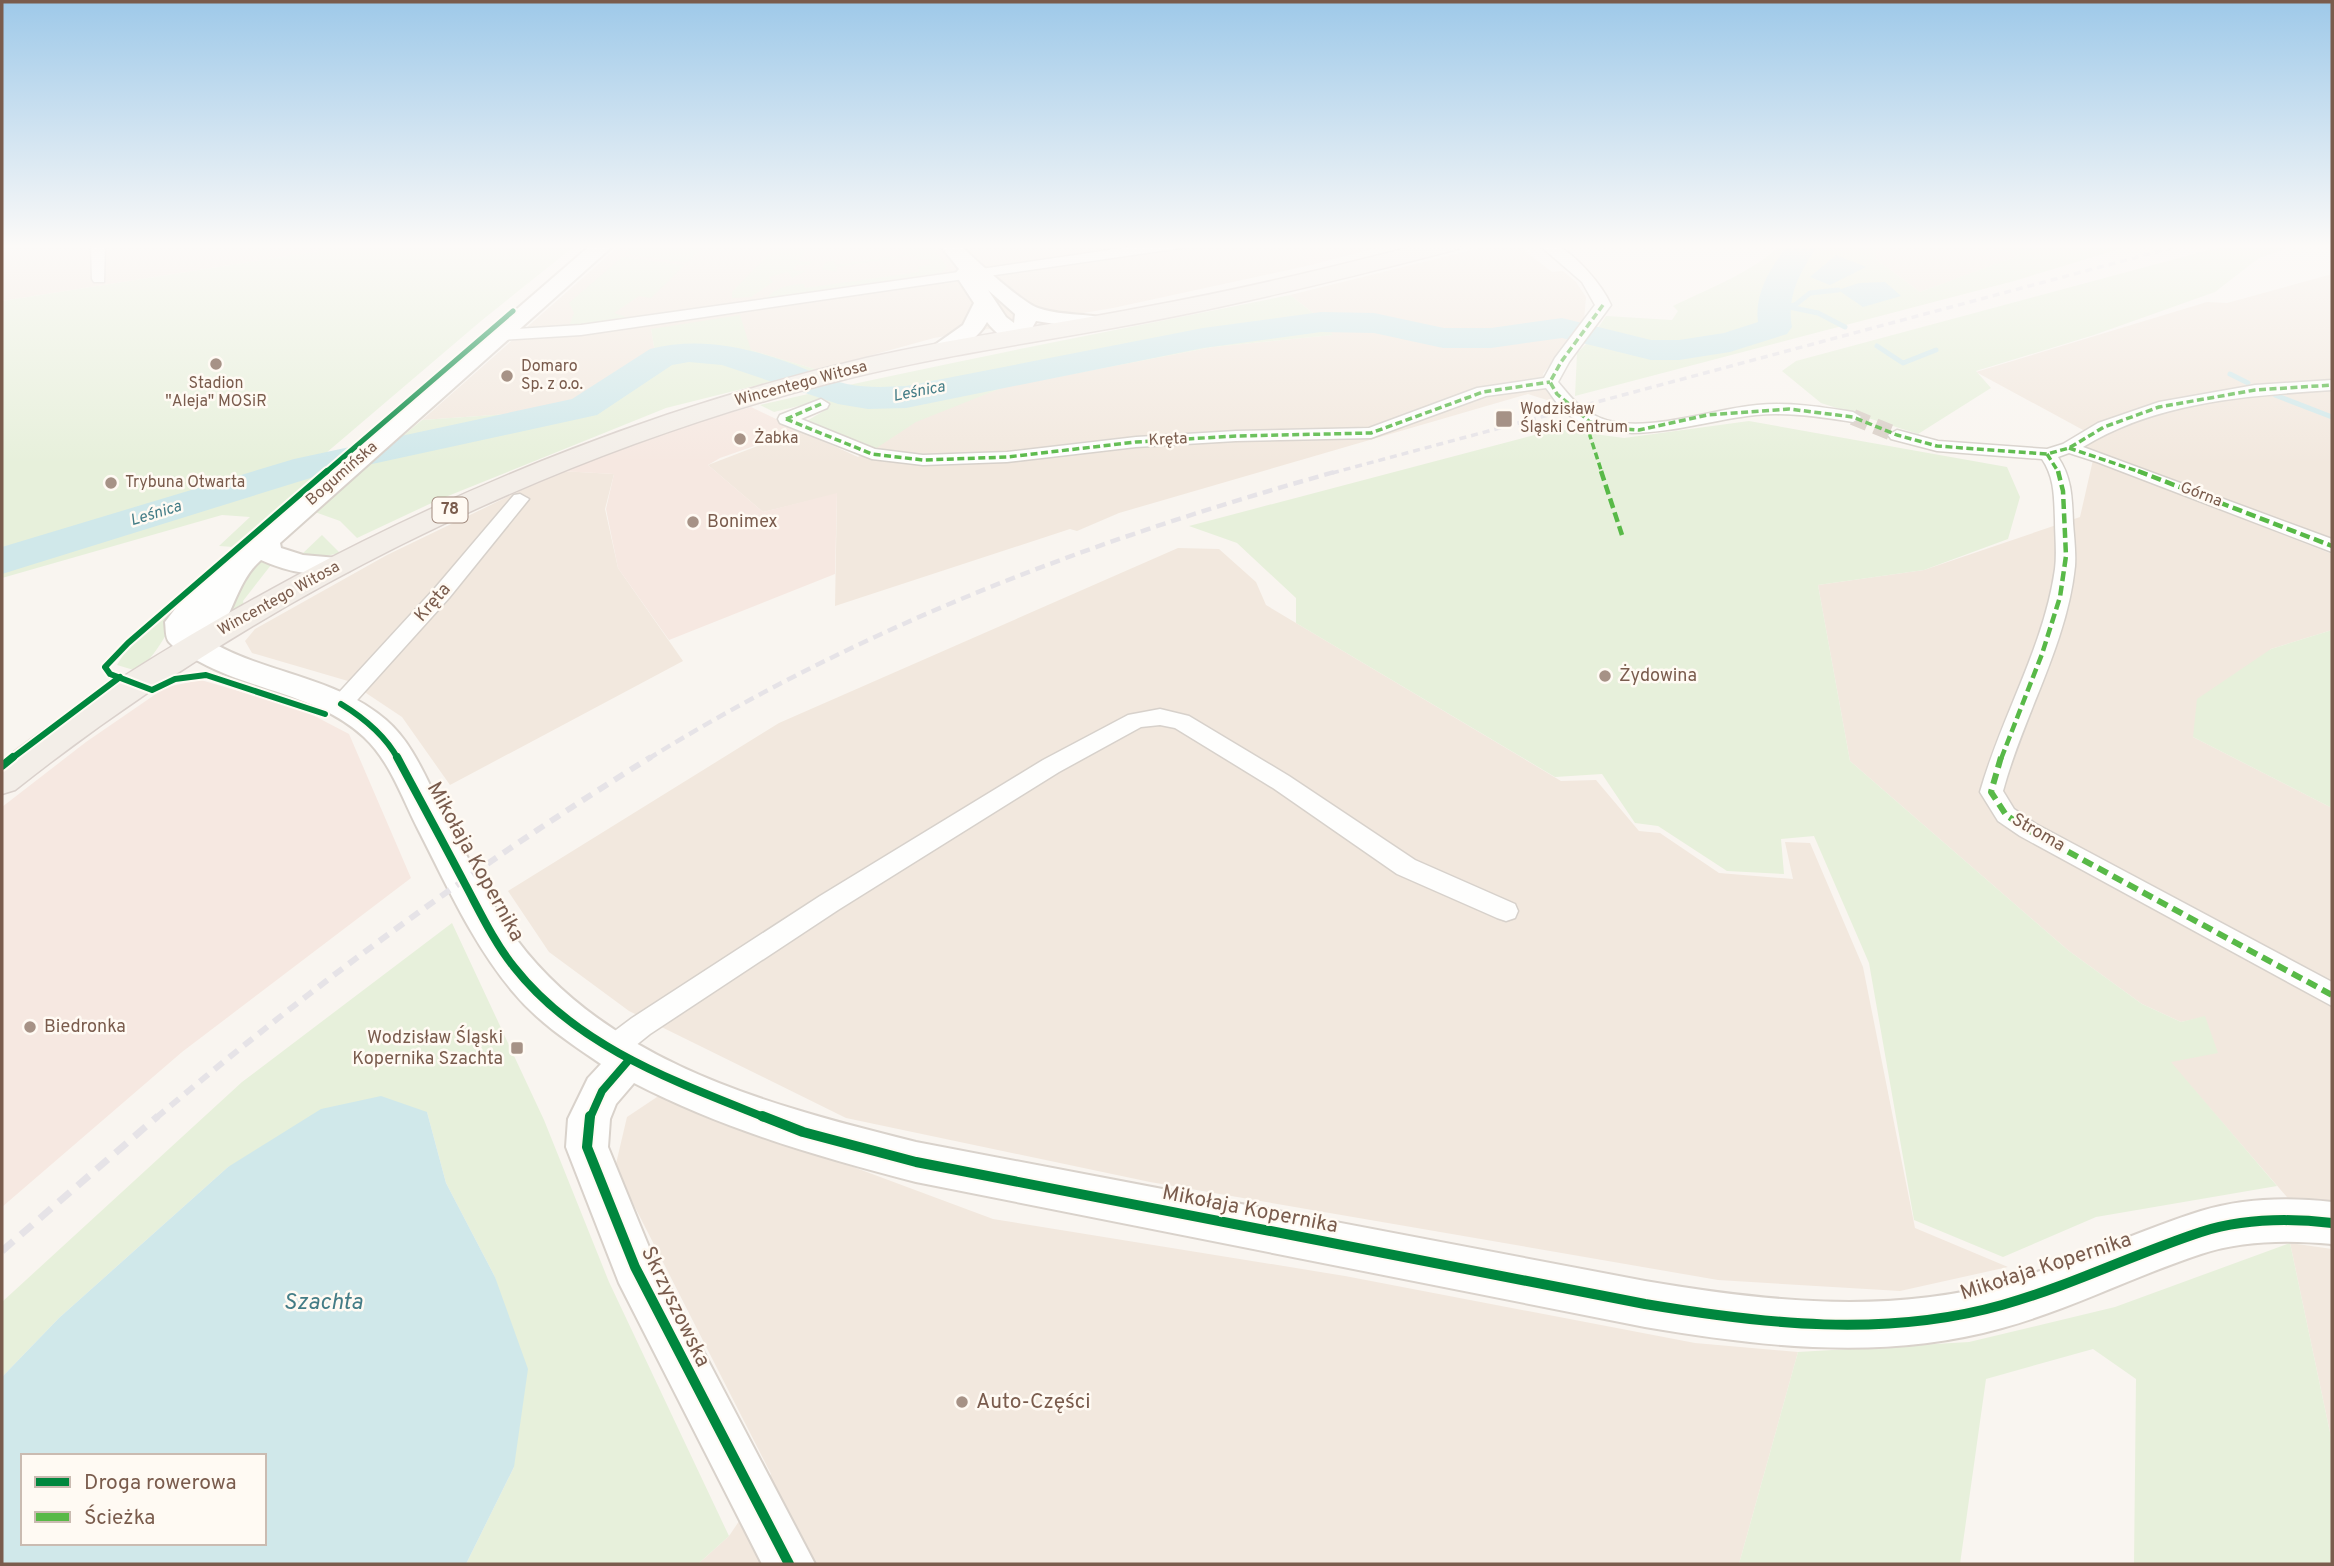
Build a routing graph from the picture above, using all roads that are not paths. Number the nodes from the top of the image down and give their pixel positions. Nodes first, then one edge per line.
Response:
1 (522, 317) edge
2 (674, 317) edge
3 (978, 317) edge
4 (994, 317) edge
5 (1025, 317) edge
6 (1057, 317) edge
7 (1123, 317) edge
8 (1596, 317) edge
9 (1093, 323) junction
10 (1592, 325) joint
11 (502, 335) junction
12 (1017, 337) junction
13 (941, 349) junction
14 (1571, 349) joint
15 (1550, 382) junction
16 (2332, 386) edge
17 (821, 404) dead end
18 (1853, 417) tunnel mouth
19 (1590, 422) joint
20 (1897, 435) tunnel mouth
21 (2058, 451) junction
22 (520, 499) dead end
23 (266, 540) junction
24 (2332, 546) edge
25 (340, 565) junction
26 (195, 647) junction
27 (341, 704) junction
28 (2, 780) edge
29 (1506, 911) dead end
30 (2332, 995) edge
31 (619, 1055) junction
32 (2332, 1223) edge
33 (789, 1564) edge

1 - 11 street, Bogumińska
2 - 11 street
3 - 13 street
4 - 12 street
5 - 12 street
6 - 9 street
7 - 9 main road, Wincentego Witosa / 78
8 - 10 street
9 - 12 main road, Wincentego Witosa / 78
10 - 14 street
11 - 23 street, Bogumińska
12 - 13 main road, Wincentego Witosa / 78
13 - 25 main road, Wincentego Witosa / 78
14 - 15 street
15 - 17 street, Kręta
15 - 19 street
16 - 21 street
18 - 19 street
20 - 21 street
21 - 24 street, Górna
21 - 30 street, Stroma
22 - 27 street, Kręta
23 - 25 street
23 - 26 street, Bogumińska
25 - 26 main road, Wincentego Witosa / 78
26 - 27 street, Mikołaja Kopernika
26 - 28 main road, Bogumińska / 78
27 - 31 street, Mikołaja Kopernika
29 - 31 street
31 - 32 street, Mikołaja Kopernika
31 - 33 street, Skrzyszowska

